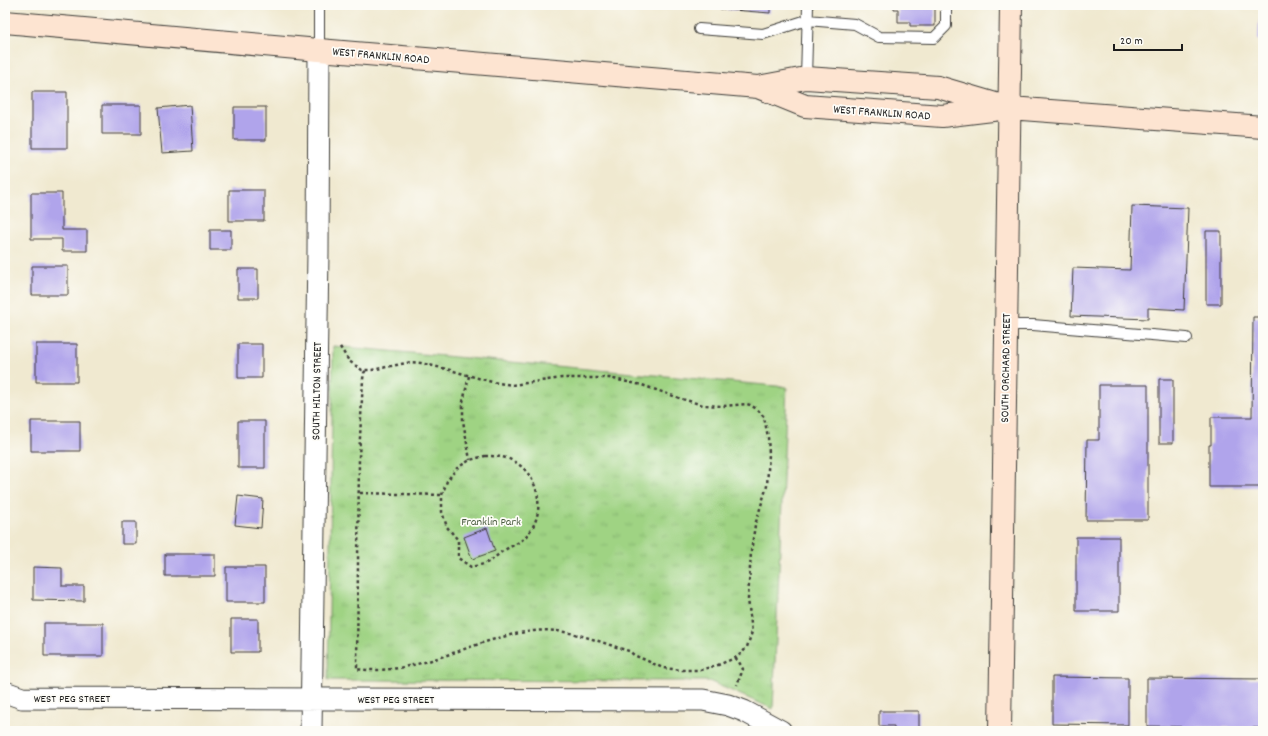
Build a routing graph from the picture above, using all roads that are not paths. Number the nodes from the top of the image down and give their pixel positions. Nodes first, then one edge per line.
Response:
1 (319, 5) edge
2 (808, 5) edge
3 (946, 5) edge
4 (1011, 5) edge
5 (807, 20) junction
6 (5, 22) edge
7 (699, 29) dead end
8 (320, 50) junction
9 (806, 78) junction
10 (758, 87) junction
11 (1009, 108) junction
12 (1263, 127) edge
13 (1006, 325) junction
14 (1187, 338) dead end
15 (5, 692) edge
16 (311, 699) junction
17 (311, 731) edge
18 (781, 731) edge
19 (1000, 731) edge

1 - 8 lane
2 - 5 lane
3 - 5 lane
4 - 11 street, SOUTH ORCHARD STREET
5 - 7 lane
5 - 9 lane
6 - 8 street, WEST FRANKLIN ROAD
8 - 10 street, WEST FRANKLIN ROAD
8 - 16 street, SOUTH HILTON STREET
9 - 10 street, WEST FRANKLIN ROAD
9 - 11 street, WEST FRANKLIN ROAD
10 - 11 street, WEST FRANKLIN ROAD
11 - 12 street, WEST FRANKLIN ROAD
11 - 13 street, SOUTH ORCHARD STREET
13 - 14 lane
13 - 19 street, SOUTH ORCHARD STREET
15 - 16 street, WEST PEG STREET
16 - 17 street, SOUTH HILTON STREET
16 - 18 street, WEST PEG STREET

